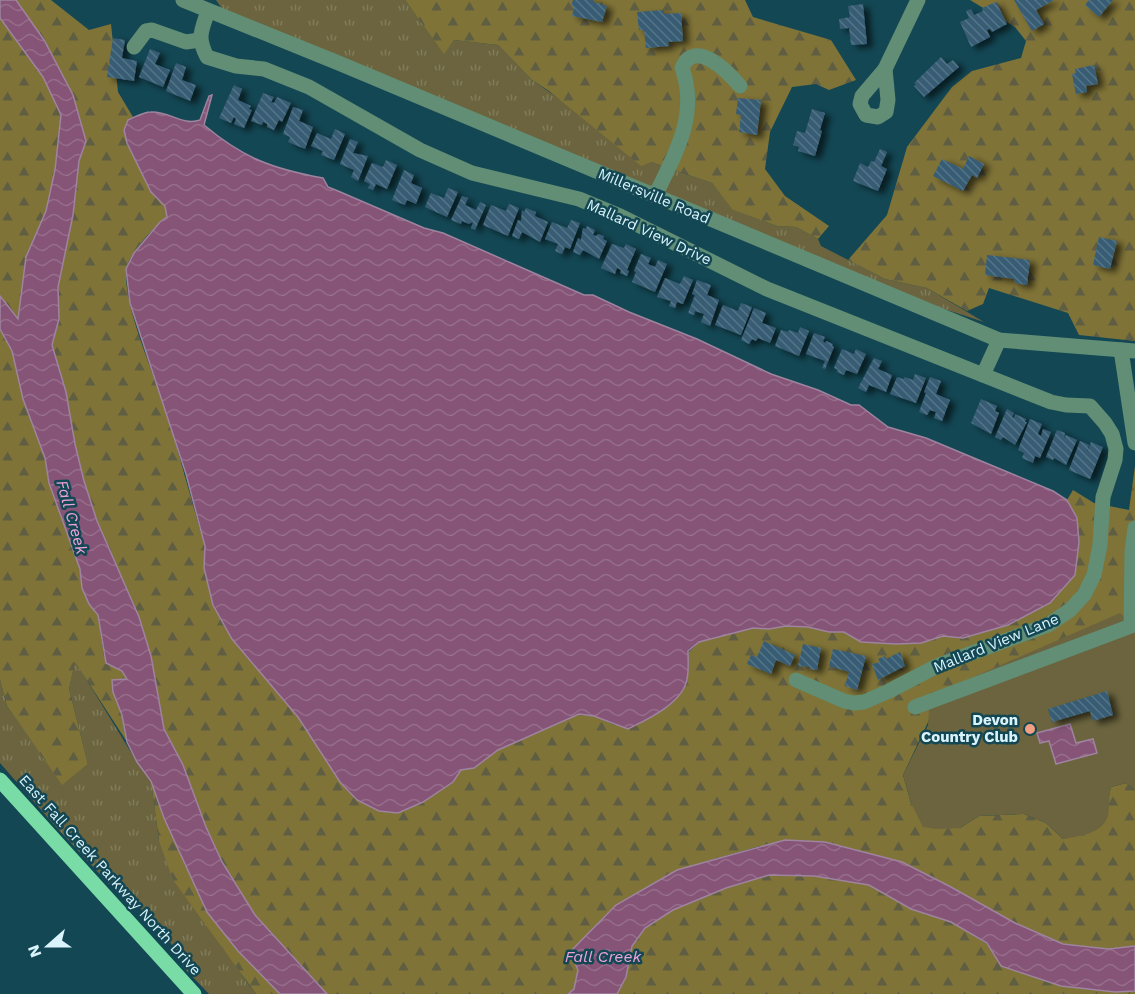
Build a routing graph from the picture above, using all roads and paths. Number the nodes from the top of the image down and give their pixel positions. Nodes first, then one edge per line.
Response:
1 (183, 0) edge
2 (918, 0) edge
3 (203, 6) edge
4 (200, 40) junction
5 (135, 47) dead end
6 (885, 69) dead end
7 (740, 86) dead end
8 (655, 196) junction
9 (999, 340) junction
10 (1131, 350) edge
11 (983, 375) junction
12 (1135, 443) edge
13 (1116, 449) joint
14 (1135, 528) edge
15 (796, 680) dead end
16 (915, 707) dead end
17 (0, 780) edge
18 (194, 994) edge

1 - 3 street, Millersville Road
2 - 6 street
3 - 4 street
3 - 8 street, Millersville Road
4 - 5 street
4 - 11 street, Mallard View Drive
7 - 8 street
8 - 9 street, Millersville Road
9 - 10 street, Millersville Road
9 - 11 street
10 - 12 street
11 - 13 street, Mallard View Drive
13 - 15 street, Mallard View Lane
14 - 16 street
17 - 18 main road, East Fall Creek Parkway North Drive

